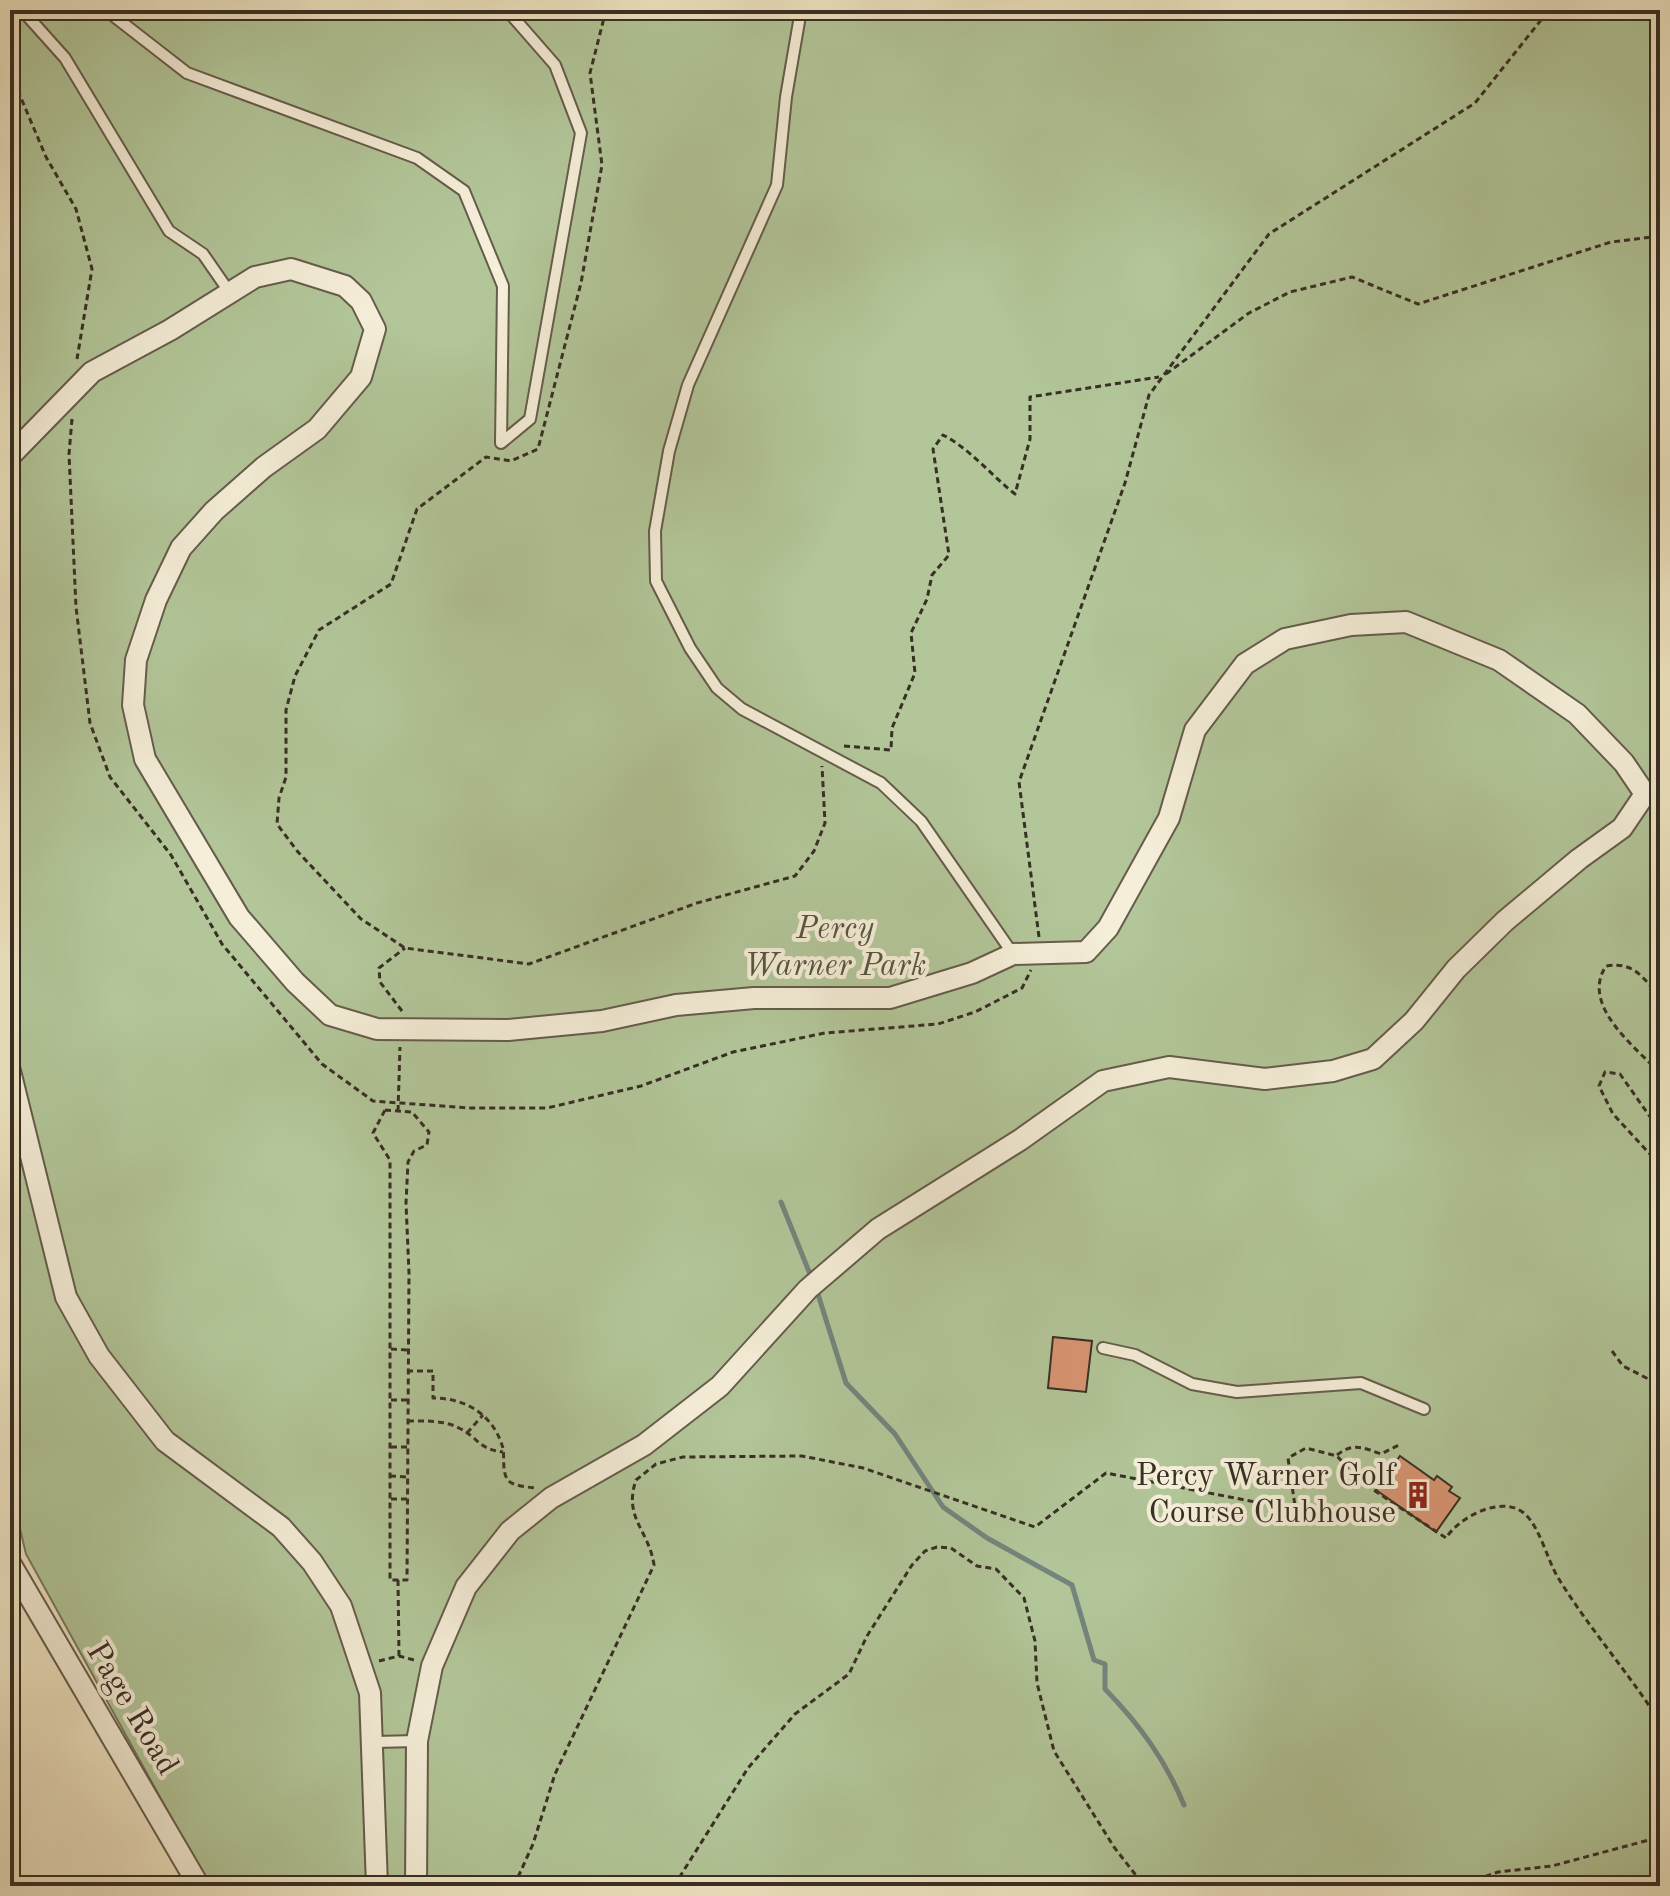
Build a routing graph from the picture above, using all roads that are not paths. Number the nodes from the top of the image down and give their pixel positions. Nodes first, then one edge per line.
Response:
1 (22, 10) edge
2 (106, 10) edge
3 (507, 10) edge
4 (801, 10) edge
5 (230, 293) junction
6 (10, 456) edge
7 (1013, 954) junction
8 (10, 1071) edge
9 (1103, 1348) dead end
10 (1424, 1409) dead end
11 (10, 1563) edge
12 (417, 1741) junction
13 (375, 1742) junction
14 (199, 1886) edge
15 (377, 1886) edge
16 (416, 1886) edge

1 - 5 lane
2 - 3 lane
4 - 7 lane
5 - 6 street
5 - 7 street
7 - 12 street
8 - 13 street
9 - 10 lane
11 - 14 street, Page Road
12 - 13 lane
12 - 16 street
13 - 15 street

